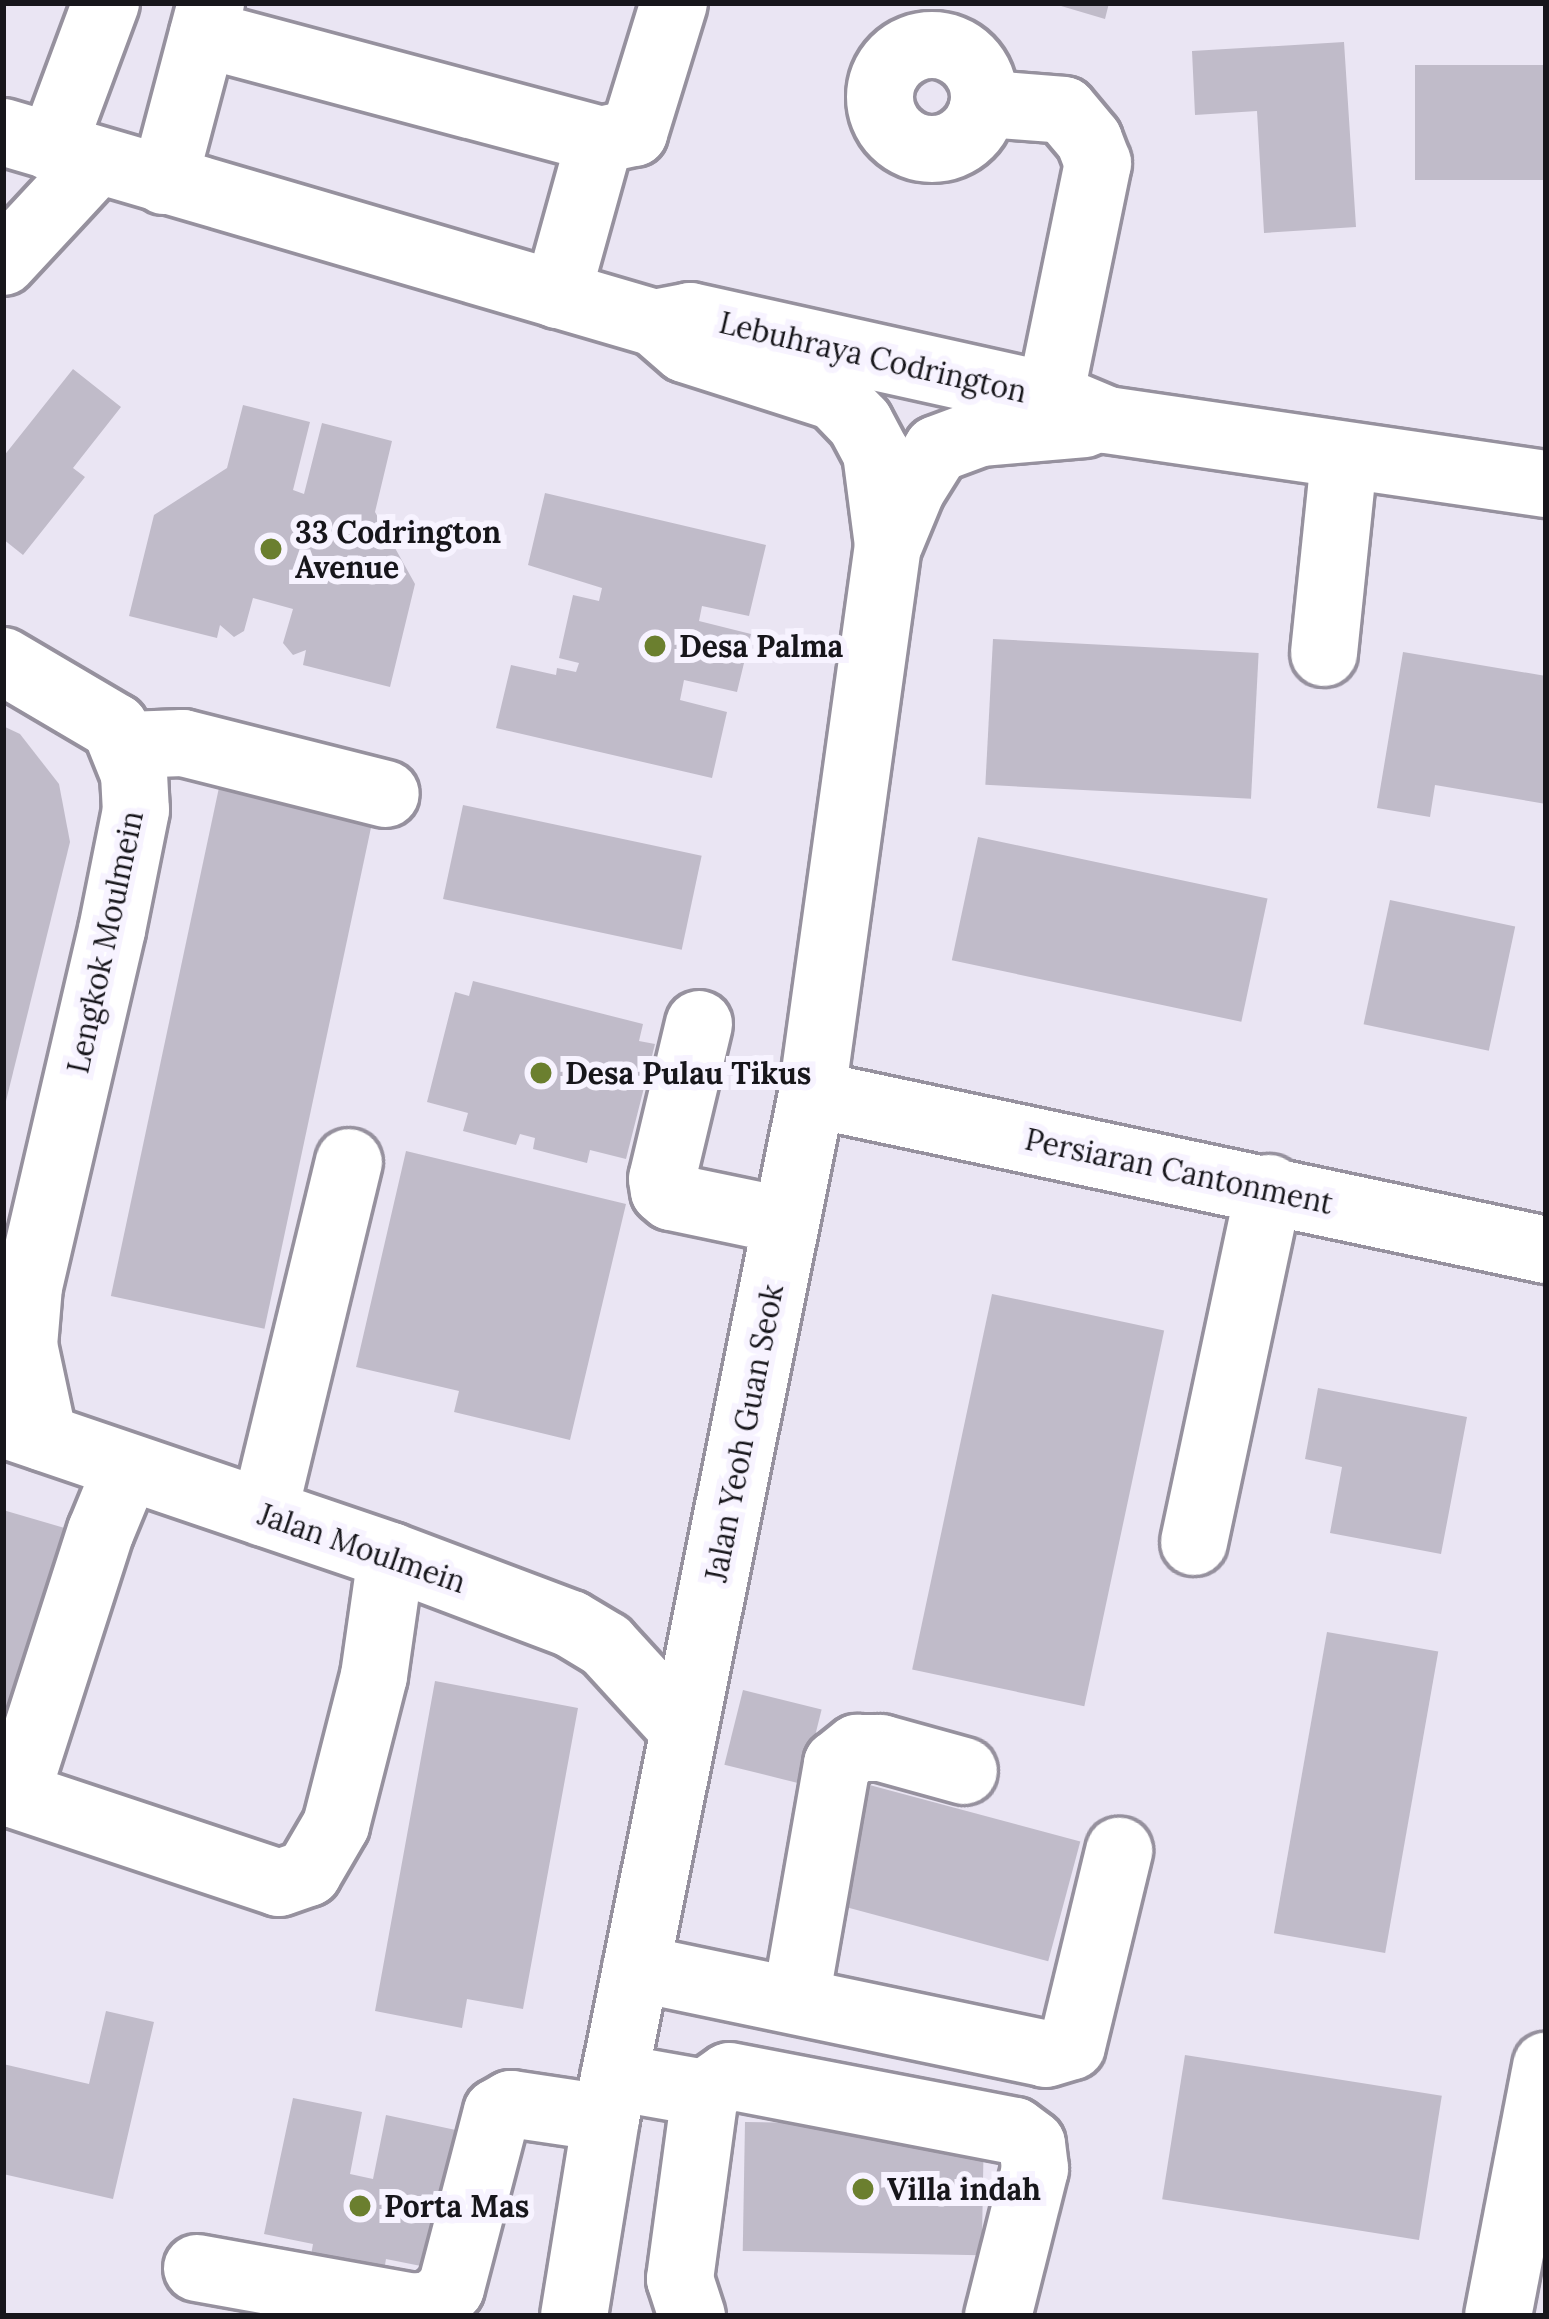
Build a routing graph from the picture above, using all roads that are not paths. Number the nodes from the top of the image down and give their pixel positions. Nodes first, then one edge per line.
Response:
1 (106, 3) edge
2 (674, 3) edge
3 (207, 18) edge
4 (982, 111) dead end
5 (600, 140) junction
6 (50, 147) edge
7 (164, 181) junction
8 (3, 262) edge
9 (557, 295) junction
10 (656, 323) junction
11 (1078, 408) junction
12 (1344, 459) junction
13 (1546, 484) edge
14 (889, 545) junction
15 (1324, 653) dead end
16 (3, 661) edge
17 (127, 746) junction
18 (386, 794) dead end
19 (699, 1024) dead end
20 (812, 1094) junction
21 (349, 1162) dead end
22 (1269, 1189) junction
23 (786, 1221) junction
24 (1546, 1250) edge
25 (16, 1310) edge
26 (24, 1431) edge
27 (127, 1468) junction
28 (264, 1513) junction
29 (1194, 1542) dead end
30 (391, 1556) junction
31 (684, 1730) junction
32 (964, 1771) dead end
33 (10, 1793) edge
34 (1119, 1852) dead end
35 (636, 1968) junction
36 (796, 1999) junction
37 (1546, 2066) edge
38 (705, 2093) junction
39 (610, 2097) junction
40 (197, 2268) dead end
41 (574, 2316) edge
42 (692, 2316) edge
43 (998, 2316) edge
44 (1498, 2316) edge

1 - 6 street
2 - 5 street
3 - 5 street
3 - 7 street
4 - 11 street
5 - 9 street
6 - 7 street, Lebuhraya Codrington
6 - 8 street
7 - 9 street, Lebuhraya Codrington
9 - 10 street, Lebuhraya Codrington
10 - 11 street, Lebuhraya Codrington
10 - 14 street, Jalan Yeoh Guan Seok
11 - 12 street, Lebuhraya Codrington
11 - 14 street, Jalan Yeoh Guan Seok
12 - 13 street, Lebuhraya Codrington
12 - 15 street
14 - 20 street, Jalan Yeoh Guan Seok
16 - 17 street
17 - 18 street
17 - 25 street, Lengkok Moulmein
19 - 23 street
20 - 22 street, Persiaran Cantonment
20 - 23 street, Jalan Yeoh Guan Seok
21 - 28 street
22 - 24 street, Persiaran Cantonment
22 - 29 street
23 - 31 street, Jalan Yeoh Guan Seok
25 - 26 street, Lengkok Moulmein
26 - 27 street, Jalan Moulmein
27 - 28 street, Jalan Moulmein
27 - 33 street
28 - 30 street, Jalan Moulmein
30 - 31 street, Jalan Moulmein
30 - 33 street
31 - 35 street, Jalan Yeoh Guan Seok
32 - 36 street
34 - 36 street
35 - 36 street
35 - 39 street, Jalan Yeoh Guan Seok
37 - 44 street
38 - 39 street
38 - 42 street
38 - 43 street
39 - 40 street
39 - 41 street, Jalan Yeoh Guan Seok

